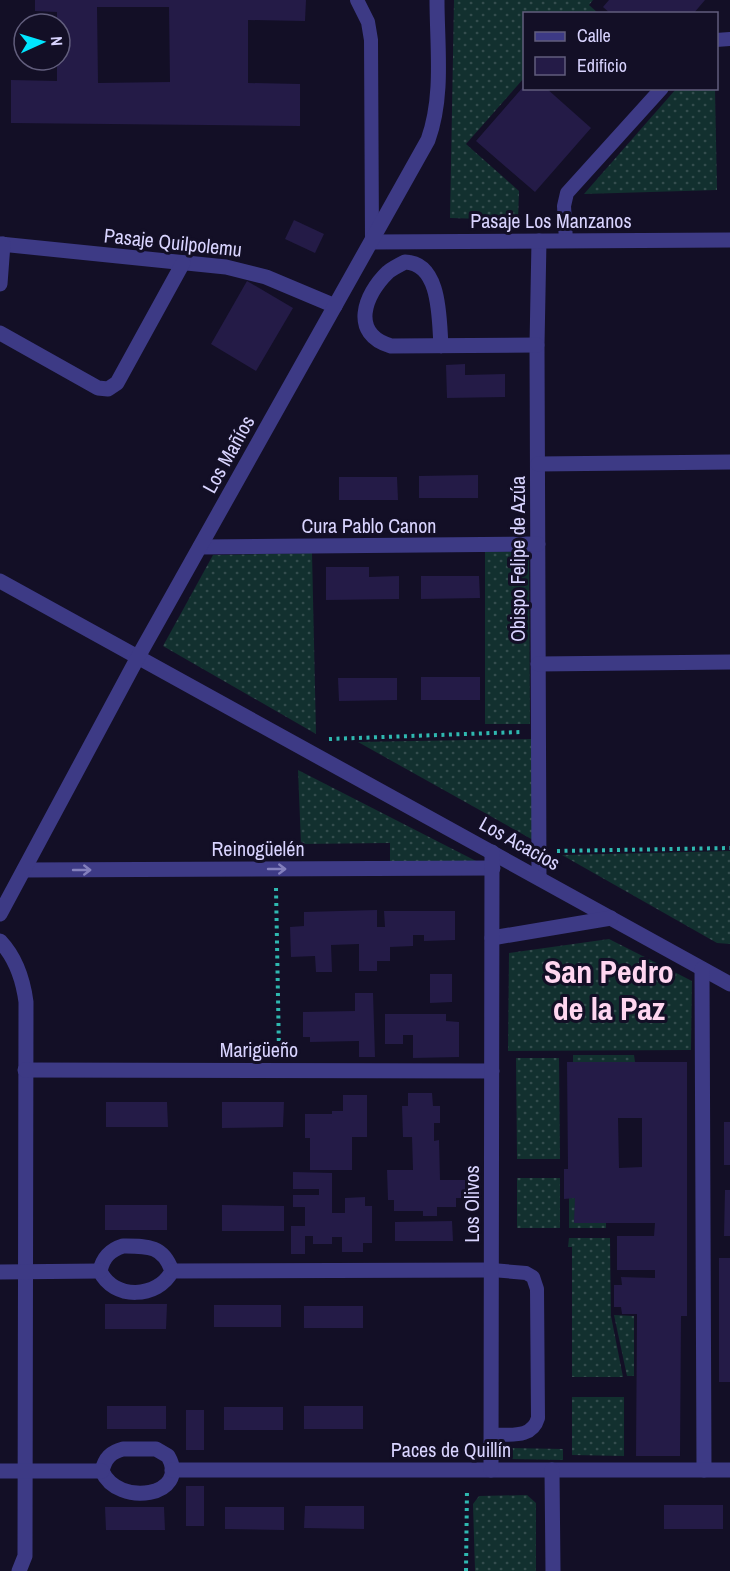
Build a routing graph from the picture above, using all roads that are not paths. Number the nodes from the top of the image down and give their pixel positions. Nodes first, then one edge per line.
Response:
1 (357, 0) edge
2 (436, 0) edge
3 (660, 90) edge
4 (730, 240) edge
5 (539, 241) junction
6 (566, 241) junction
7 (372, 242) junction
8 (415, 242) junction
9 (2, 244) edge
10 (412, 262) junction
11 (183, 263) junction
12 (0, 284) edge
13 (335, 306) junction
14 (0, 333) edge
15 (537, 345) junction
16 (441, 346) junction
17 (730, 462) edge
18 (538, 464) junction
19 (538, 544) junction
20 (200, 547) junction
21 (0, 580) edge
22 (138, 657) junction
23 (730, 662) edge
24 (538, 664) junction
25 (492, 852) junction
26 (493, 868) junction
27 (24, 870) junction
28 (539, 878) junction
29 (0, 914) edge
30 (611, 918) junction
31 (492, 938) junction
32 (0, 941) edge
33 (702, 969) junction
34 (730, 984) edge
35 (26, 1070) junction
36 (492, 1071) junction
37 (171, 1270) junction
38 (492, 1270) junction
39 (25, 1271) junction
40 (100, 1271) junction
41 (0, 1272) edge
42 (491, 1435) junction
43 (172, 1470) junction
44 (491, 1470) junction
45 (552, 1470) junction
46 (704, 1470) junction
47 (730, 1470) edge
48 (0, 1471) edge
49 (25, 1471) junction
50 (102, 1471) junction
51 (19, 1571) edge
52 (553, 1571) edge

1 - 7 lane
2 - 7 street, Los Mañíos
3 - 6 lane
4 - 6 street, Pasaje Los Manzanos
5 - 6 street, Pasaje Los Manzanos
5 - 8 street, Pasaje Los Manzanos
5 - 15 street, Obispo Felipe de Azúa
7 - 8 street, Pasaje Los Manzanos
7 - 13 street, Los Mañíos
8 - 10 street
9 - 11 street, Pasaje Quilpolemu
9 - 12 street
10 - 16 street
10 - 16 street
11 - 13 street, Pasaje Quilpolemu
11 - 14 street
13 - 20 street, Los Mañíos
15 - 16 street
15 - 18 street, Obispo Felipe de Azúa
17 - 18 street
18 - 19 street, Obispo Felipe de Azúa
19 - 20 street, Cura Pablo Canon
19 - 24 street, Obispo Felipe de Azúa
20 - 22 street, Los Mañíos
21 - 22 street, Los Acacios
22 - 25 street, Los Acacios
22 - 27 street, Los Mañíos
23 - 24 street
24 - 28 street, Obispo Felipe de Azúa
25 - 26 street, Los Olivos
25 - 28 street, Los Acacios
27 -> 26 street, Reinogüelén
26 - 31 street, Los Olivos
27 - 29 street, Los Mañíos
28 - 30 street, Los Acacios
30 - 31 street
30 - 33 street, Los Acacios
31 - 36 street, Los Olivos
32 - 35 street
33 - 34 street, Los Acacios
33 - 46 street
35 - 36 street, Marigüeño
35 - 39 street
36 - 38 street, Los Olivos
37 - 38 street
37 - 40 street
37 - 40 street
38 - 42 street, Los Olivos
38 - 42 lane
39 - 40 street
39 - 41 street
39 - 49 street
42 - 44 street, Los Olivos
43 - 44 street, Paces de Quillín
43 - 50 street
43 - 50 street
44 - 45 street, Paces de Quillín
45 - 46 street, Paces de Quillín
45 - 52 street
46 - 47 street, Paces de Quillín
48 - 49 street
49 - 50 street
49 - 51 street

